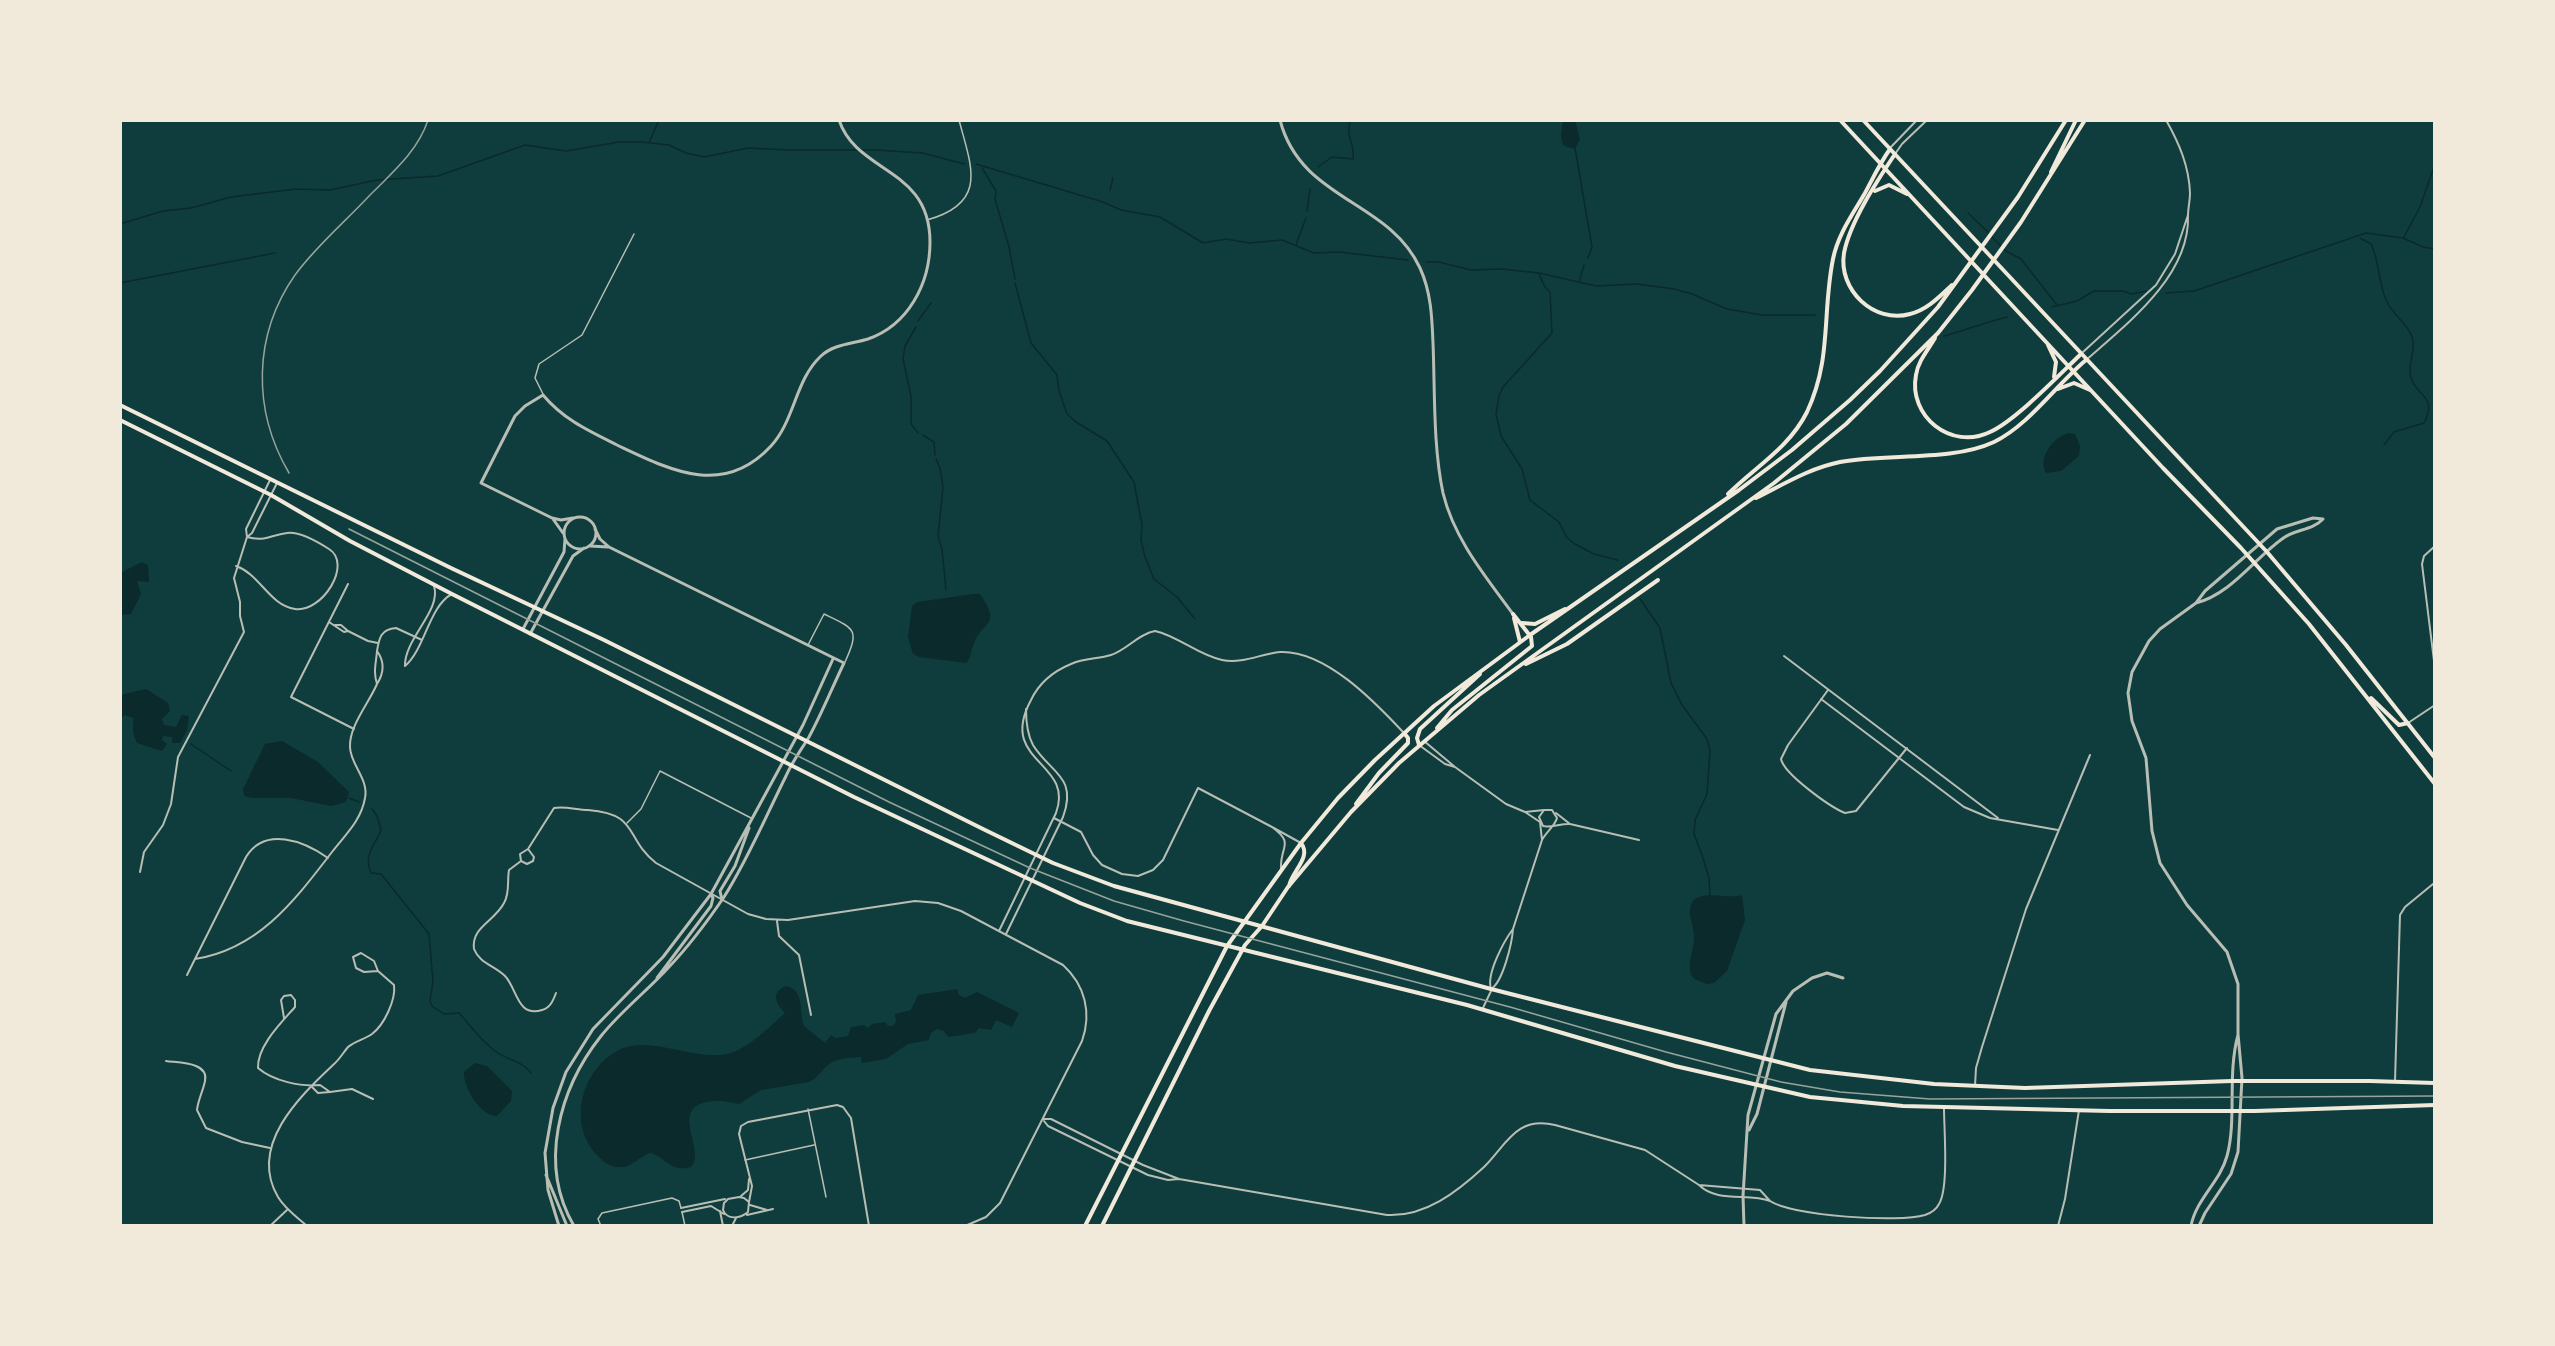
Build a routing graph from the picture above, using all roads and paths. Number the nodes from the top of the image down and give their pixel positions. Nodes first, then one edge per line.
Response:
1 (839, 120) edge
2 (959, 120) edge
3 (1280, 120) edge
4 (1840, 120) edge
5 (1863, 120) edge
6 (1917, 120) edge
7 (1927, 120) edge
8 (2066, 120) edge
9 (2076, 120) edge
10 (2085, 120) edge
11 (2166, 120) edge
12 (1890, 149) junction
13 (1895, 154) junction
14 (1880, 163) junction
15 (1886, 168) junction
16 (2048, 181) junction
17 (1872, 193) junction
18 (1916, 201) junction
19 (2188, 216) junction
20 (927, 220) junction
21 (634, 234) dead end
22 (1961, 277) junction
23 (1938, 333) junction
24 (2045, 339) junction
25 (2081, 354) junction
26 (2086, 360) junction
27 (2069, 365) junction
28 (2074, 370) junction
29 (2054, 378) junction
30 (2054, 390) junction
31 (2093, 392) junction
32 (543, 395) junction
33 (120, 405) edge
34 (120, 420) edge
35 (270, 480) junction
36 (277, 483) junction
37 (264, 492) junction
38 (271, 495) junction
39 (1724, 498) junction
40 (1745, 503) junction
41 (552, 518) junction
42 (573, 518) junction
43 (595, 529) junction
44 (247, 537) junction
45 (565, 538) junction
46 (2260, 544) junction
47 (2435, 546) edge
48 (609, 547) junction
49 (585, 548) junction
50 (2267, 552) junction
51 (2248, 555) junction
52 (2255, 562) junction
53 (236, 566) junction
54 (1658, 580) dead end
55 (348, 584) dead end
56 (433, 585) junction
57 (452, 594) junction
58 (2196, 603) junction
59 (1571, 606) junction
60 (536, 607) junction
61 (544, 611) junction
62 (1513, 614) junction
63 (329, 622) junction
64 (1520, 622) junction
65 (523, 629) junction
66 (530, 634) junction
67 (1530, 635) junction
68 (415, 636) junction
69 (422, 640) junction
70 (1520, 642) junction
71 (378, 643) junction
72 (808, 645) junction
73 (377, 651) junction
74 (1784, 656) dead end
75 (834, 658) junction
76 (844, 663) junction
77 (1520, 666) junction
78 (1484, 669) junction
79 (2435, 669) edge
80 (377, 684) junction
81 (1828, 690) junction
82 (2364, 692) junction
83 (1821, 699) junction
84 (2435, 705) edge
85 (1027, 706) junction
86 (2408, 723) junction
87 (354, 729) junction
88 (1404, 733) junction
89 (1433, 734) junction
90 (796, 736) junction
91 (806, 741) junction
92 (1424, 741) junction
93 (1419, 745) junction
94 (1907, 747) junction
95 (2090, 755) dead end
96 (1898, 758) junction
97 (2435, 758) edge
98 (782, 760) junction
99 (791, 765) junction
100 (1455, 767) junction
101 (2435, 784) edge
102 (1544, 810) junction
103 (1351, 812) junction
104 (1525, 812) junction
105 (1556, 813) junction
106 (1054, 818) junction
107 (752, 819) junction
108 (2001, 819) junction
109 (1061, 821) junction
110 (1540, 822) junction
111 (626, 824) junction
112 (1570, 824) junction
113 (749, 825) junction
114 (1553, 825) junction
115 (1272, 827) junction
116 (2058, 830) junction
117 (1542, 840) junction
118 (1639, 840) dead end
119 (1301, 843) junction
120 (528, 849) junction
121 (1036, 855) junction
122 (328, 858) junction
123 (1043, 858) junction
124 (521, 861) junction
125 (1282, 870) junction
126 (140, 872) dead end
127 (1025, 877) junction
128 (1032, 881) junction
129 (2434, 883) edge
130 (1288, 887) junction
131 (711, 894) junction
132 (722, 900) junction
133 (777, 921) junction
134 (1245, 921) junction
135 (1262, 926) junction
136 (1513, 929) junction
137 (999, 931) junction
138 (1005, 934) junction
139 (1227, 946) junction
140 (1242, 950) junction
141 (195, 959) junction
142 (378, 971) junction
143 (187, 975) dead end
144 (1843, 978) dead end
145 (651, 986) junction
146 (1491, 989) junction
147 (556, 993) dead end
148 (1786, 1002) junction
149 (1482, 1010) junction
150 (811, 1016) dead end
151 (284, 1018) junction
152 (2238, 1034) junction
153 (1764, 1058) junction
154 (166, 1061) dead end
155 (1772, 1062) junction
156 (2232, 1081) junction
157 (2242, 1081) junction
158 (2395, 1081) junction
159 (2435, 1083) edge
160 (311, 1086) junction
161 (1756, 1086) junction
162 (1975, 1086) junction
163 (1764, 1088) junction
164 (330, 1092) junction
165 (373, 1099) dead end
166 (2435, 1105) edge
167 (1944, 1107) junction
168 (808, 1109) junction
169 (2079, 1110) junction
170 (2230, 1110) junction
171 (2240, 1111) junction
172 (1043, 1119) junction
173 (1749, 1130) junction
174 (814, 1145) junction
175 (270, 1148) junction
176 (1121, 1154) junction
177 (745, 1160) junction
178 (1117, 1161) junction
179 (1134, 1161) junction
180 (1131, 1168) junction
181 (545, 1174) junction
182 (749, 1179) junction
183 (1179, 1179) junction
184 (1699, 1185) junction
185 (1744, 1188) junction
186 (1743, 1196) junction
187 (739, 1197) junction
188 (826, 1197) dead end
189 (728, 1199) junction
190 (1770, 1201) junction
191 (749, 1204) junction
192 (288, 1209) junction
193 (718, 1209) junction
194 (773, 1209) dead end
195 (682, 1210) junction
196 (766, 1210) junction
197 (724, 1214) junction
198 (743, 1216) junction
199 (738, 1217) junction
200 (270, 1226) edge
201 (307, 1226) edge
202 (559, 1226) edge
203 (567, 1226) edge
204 (574, 1226) edge
205 (601, 1226) edge
206 (685, 1226) edge
207 (723, 1226) edge
208 (732, 1226) edge
209 (869, 1226) edge
210 (965, 1226) edge
211 (1085, 1226) edge
212 (1102, 1226) edge
213 (1744, 1226) edge
214 (2058, 1226) edge
215 (2191, 1226) edge
216 (2199, 1226) edge

1 - 20 street
2 - 20 lane
3 - 62 street
4 - 14 main road
5 - 12 main road
6 - 12 street
7 - 13 street
8 - 22 main road
9 - 16 main road
10 - 16 main road
11 - 19 street
12 - 13 main road
12 - 14 main road
13 - 15 main road
13 - 25 main road
14 - 15 main road
14 - 39 main road
15 - 17 main road
15 - 18 main road
16 - 23 main road
17 - 18 main road
17 - 22 main road
18 - 24 main road
19 - 25 street
19 - 26 street
20 - 32 street
21 - 32 lane
22 - 39 main road
23 - 29 main road
23 - 40 main road
24 - 27 main road
24 - 29 main road
25 - 26 main road
25 - 27 main road
26 - 28 main road
26 - 46 main road
27 - 28 main road
27 - 29 main road
28 - 30 main road
28 - 31 main road
30 - 31 main road
30 - 40 main road
31 - 51 main road
32 - 41 street
33 - 35 main road
34 - 37 main road
35 - 36 main road
35 - 37 street
36 - 38 street
36 - 60 main road
37 - 38 main road
37 - 44 street
38 - 44 street
38 - 56 main road
39 - 59 main road
40 - 77 main road
41 - 42 street
41 - 45 street
42 - 43 street
42 - 45 street
43 - 48 street
43 - 49 street
44 - 53 street
44 - 53 street
45 - 49 street
45 - 60 street
46 - 50 main road
46 - 50 street
46 - 51 street
47 - 79 street
48 - 49 street
48 - 72 street
49 - 61 street
50 - 52 street
50 - 86 main road
51 - 52 main road
51 - 58 street
52 - 58 street
52 - 82 main road
53 - 126 street
54 - 77 main road
55 - 63 street
56 - 57 main road
56 - 68 street
57 - 65 main road
57 - 69 street
58 - 152 street
59 - 64 main road
59 - 67 main road
60 - 61 main road
60 - 65 street
61 - 66 street
61 - 90 main road
62 - 64 main road
62 - 70 main road
63 - 71 street
63 - 87 street
64 - 67 main road
65 - 66 main road
66 - 98 main road
67 - 70 main road
67 - 89 main road
68 - 69 street
68 - 69 street
68 - 71 street
70 - 78 main road
71 - 73 street
72 - 75 street
72 - 76 lane
73 - 80 street
73 - 80 street
74 - 81 street
75 - 76 street
75 - 90 street
76 - 91 street
77 - 89 main road
78 - 88 main road
78 - 93 main road
80 - 87 street
81 - 83 street
81 - 94 street
82 - 86 main road
82 - 101 main road
83 - 96 street
83 - 96 street
84 - 86 street
85 - 88 street
85 - 106 street
85 - 109 street
86 - 97 main road
87 - 122 street
88 - 103 main road
88 - 119 main road
89 - 92 main road
90 - 91 main road
90 - 98 street
91 - 99 street
91 - 121 main road
92 - 93 main road
92 - 100 street
93 - 100 street
93 - 103 main road
94 - 96 street
94 - 108 street
95 - 116 street
96 - 108 street
98 - 99 main road
98 - 107 street
99 - 127 main road
99 - 132 street
100 - 104 street
102 - 104 street
102 - 105 street
102 - 110 street
103 - 130 main road
104 - 110 street
105 - 112 street
105 - 114 street
106 - 109 street
106 - 121 street
107 - 111 lane
107 - 113 street
108 - 116 street
109 - 115 street
109 - 123 street
110 - 114 street
110 - 117 street
111 - 120 street
111 - 131 street
112 - 114 street
112 - 118 street
113 - 131 street
113 - 132 street
114 - 117 street
115 - 119 street
115 - 125 street
116 - 162 street
117 - 136 street
119 - 125 main road
119 - 130 main road
120 - 124 street
120 - 124 street
121 - 123 main road
121 - 127 street
122 - 141 street
122 - 141 street
123 - 128 street
123 - 134 main road
124 - 147 street
125 - 134 main road
127 - 128 main road
127 - 137 street
128 - 138 street
128 - 139 main road
129 - 158 street
130 - 135 main road
131 - 132 street
131 - 145 street
131 - 181 street
132 - 133 street
132 - 145 street
133 - 137 street
133 - 150 street
134 - 135 main road
134 - 139 main road
135 - 140 main road
135 - 146 main road
136 - 146 street
136 - 146 street
137 - 138 street
138 - 172 street
139 - 140 main road
139 - 176 main road
140 - 149 main road
140 - 179 main road
141 - 143 street
142 - 142 street
142 - 160 street
144 - 148 street
145 - 204 street
146 - 149 street
146 - 153 main road
148 - 153 street
148 - 155 street
149 - 161 main road
151 - 151 street
151 - 160 street
152 - 156 street
152 - 157 street
153 - 155 main road
153 - 161 street
154 - 175 street
155 - 162 main road
155 - 163 street
156 - 157 main road
156 - 162 main road
156 - 170 street
157 - 158 main road
157 - 171 street
158 - 159 main road
160 - 164 street
160 - 164 street
160 - 175 street
161 - 163 main road
161 - 173 street
163 - 167 main road
163 - 173 street
164 - 165 street
166 - 171 main road
167 - 169 main road
167 - 190 street
168 - 174 lane
168 - 177 street
168 - 209 street
169 - 170 main road
169 - 214 street
170 - 171 main road
170 - 215 street
171 - 216 street
172 - 176 street
172 - 178 street
172 - 210 street
173 - 185 street
174 - 177 lane
174 - 188 lane
175 - 192 street
176 - 178 main road
176 - 179 street
177 - 182 street
178 - 180 street
178 - 211 main road
179 - 180 main road
179 - 183 street
180 - 183 street
180 - 212 main road
181 - 202 street
181 - 203 street
182 - 187 street
182 - 191 street
183 - 184 street
184 - 185 street
184 - 186 street
185 - 186 street
185 - 190 street
186 - 190 street
186 - 213 street
187 - 189 street
187 - 191 street
189 - 195 street
189 - 197 street
191 - 196 street
191 - 198 street
192 - 200 street
192 - 201 street
193 - 195 street
193 - 197 street
193 - 207 street
194 - 196 street
195 - 205 lane
195 - 206 lane
196 - 198 street
197 - 199 street
198 - 199 street
199 - 208 street

